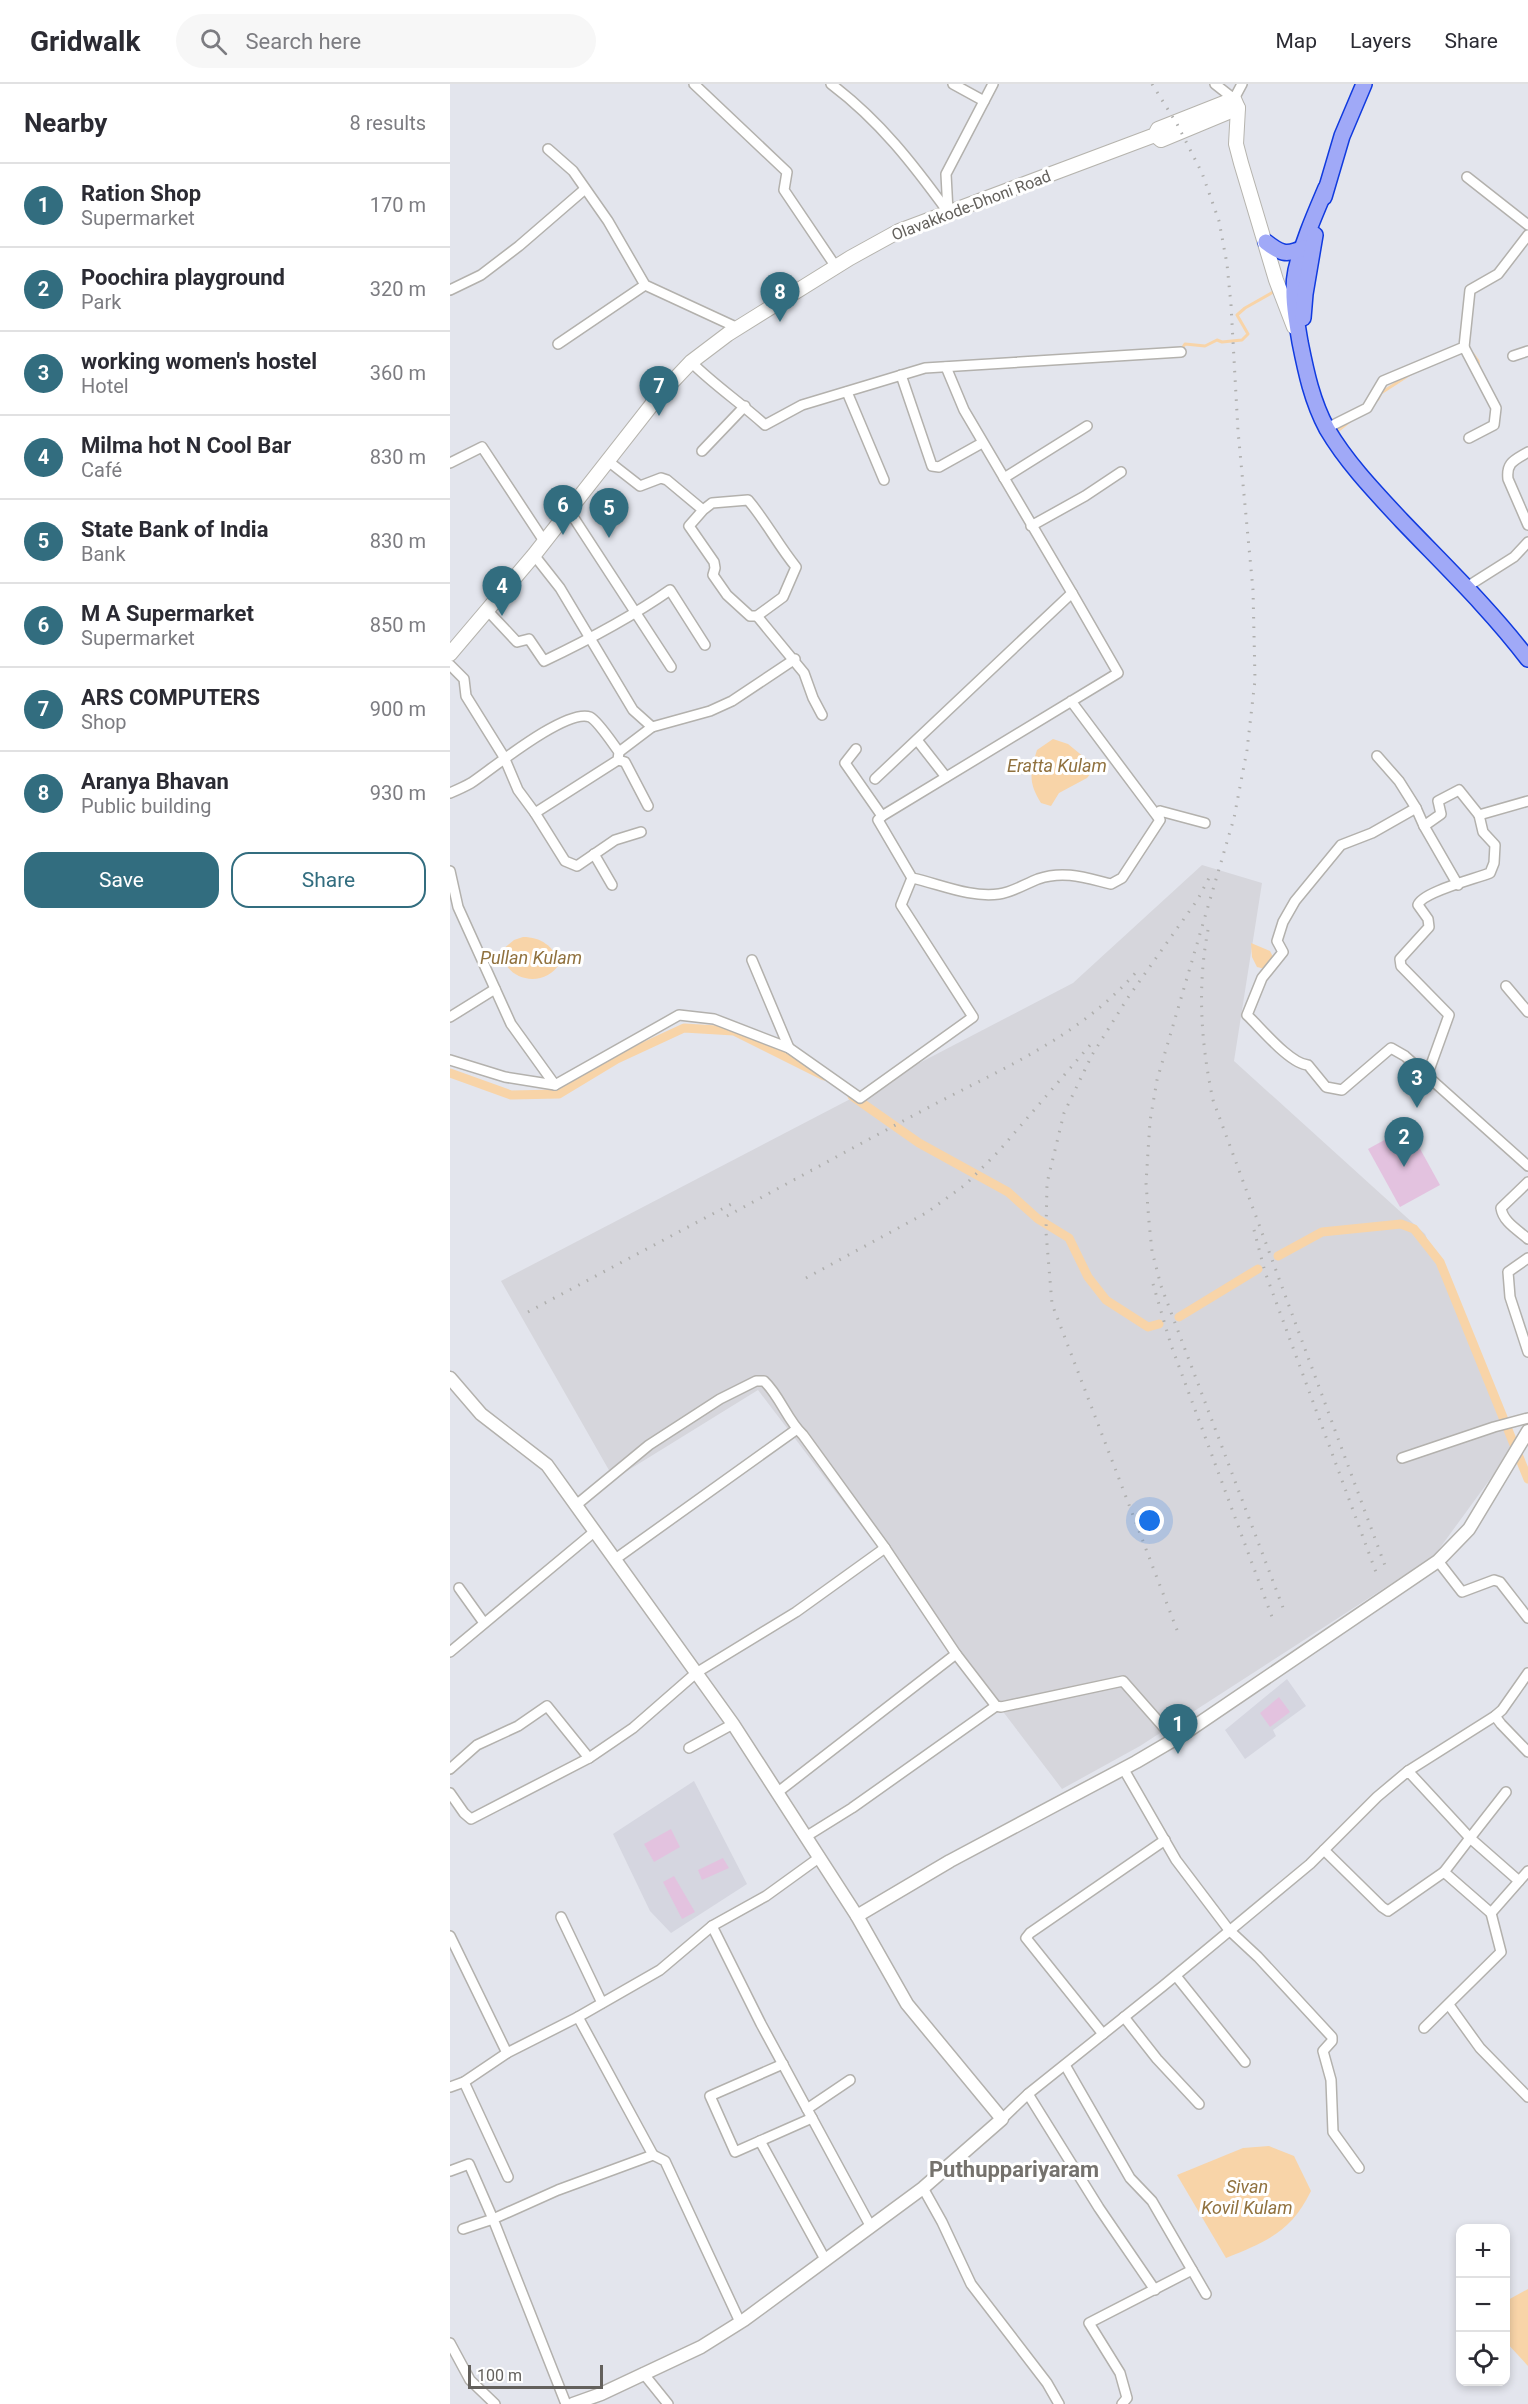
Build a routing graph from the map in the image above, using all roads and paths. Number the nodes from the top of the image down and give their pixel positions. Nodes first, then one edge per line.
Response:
1 (694, 84) edge
2 (831, 84) edge
3 (953, 84) edge
4 (993, 84) edge
5 (1215, 84) edge
6 (1242, 84) edge
7 (1364, 84) edge
8 (984, 101) junction
9 (1236, 104) junction
10 (548, 149) dead end
11 (1467, 177) dead end
12 (1326, 188) junction
13 (585, 189) junction
14 (948, 212) junction
15 (1528, 225) edge
16 (1528, 236) edge
17 (1266, 242) junction
18 (1303, 248) junction
19 (836, 267) junction
20 (645, 285) junction
21 (450, 290) edge
22 (738, 328) junction
23 (558, 344) dead end
24 (1301, 346) junction
25 (1464, 347) junction
26 (1528, 351) edge
27 (1181, 352) dead end
28 (1513, 356) dead end
29 (691, 362) junction
30 (946, 368) junction
31 (901, 375) junction
32 (847, 392) junction
33 (744, 406) junction
34 (1087, 426) dead end
35 (1327, 428) junction
36 (1469, 438) dead end
37 (982, 443) junction
38 (702, 451) dead end
39 (1528, 452) edge
40 (608, 461) junction
41 (450, 463) edge
42 (1121, 471) dead end
43 (1004, 478) junction
44 (884, 480) dead end
45 (568, 509) junction
46 (703, 510) junction
47 (1528, 525) edge
48 (1031, 526) junction
49 (544, 541) junction
50 (1528, 542) edge
51 (534, 555) junction
52 (1465, 588) junction
53 (1072, 593) junction
54 (487, 610) junction
55 (636, 614) junction
56 (757, 616) junction
57 (591, 639) junction
58 (705, 645) dead end
59 (450, 654) edge
60 (795, 659) junction
61 (1528, 659) edge
62 (450, 665) edge
63 (671, 667) dead end
64 (1071, 701) junction
65 (822, 715) dead end
66 (652, 727) junction
67 (917, 740) junction
68 (856, 748) dead end
69 (618, 756) junction
70 (1377, 756) dead end
71 (504, 757) junction
72 (946, 777) junction
73 (875, 779) dead end
74 (450, 793) edge
75 (1528, 801) edge
76 (648, 806) dead end
77 (1416, 808) junction
78 (536, 813) junction
79 (1479, 815) junction
80 (882, 816) junction
81 (1159, 817) junction
82 (1205, 823) dead end
83 (1424, 826) junction
84 (641, 832) dead end
85 (594, 854) junction
86 (450, 871) edge
87 (912, 878) junction
88 (612, 885) dead end
89 (1458, 885) junction
90 (454, 910) edge
91 (752, 960) dead end
92 (1506, 986) dead end
93 (495, 988) junction
94 (1528, 1012) edge
95 (450, 1017) edge
96 (789, 1048) junction
97 (450, 1060) edge
98 (1427, 1076) junction
99 (555, 1085) junction
100 (1528, 1166) edge
101 (1528, 1182) edge
102 (1528, 1239) edge
103 (1528, 1258) edge
104 (1528, 1352) edge
105 (450, 1378) edge
106 (1528, 1418) edge
107 (797, 1429) junction
108 (1525, 1437) edge
109 (1402, 1458) dead end
110 (575, 1506) junction
111 (594, 1532) junction
112 (885, 1548) junction
113 (614, 1560) junction
114 (1438, 1561) junction
115 (459, 1588) dead end
116 (1528, 1618) edge
117 (484, 1623) junction
118 (450, 1652) edge
119 (956, 1654) junction
120 (696, 1673) junction
121 (1528, 1673) edge
122 (996, 1706) junction
123 (1495, 1716) junction
124 (733, 1724) junction
125 (1174, 1739) junction
126 (689, 1748) dead end
127 (1528, 1752) edge
128 (589, 1758) junction
129 (1123, 1768) junction
130 (450, 1769) edge
131 (1408, 1771) junction
132 (778, 1792) junction
133 (1506, 1792) dead end
134 (450, 1794) edge
135 (807, 1836) junction
136 (1470, 1838) junction
137 (1165, 1840) junction
138 (1324, 1850) junction
139 (820, 1857) junction
140 (1528, 1871) edge
141 (1444, 1872) junction
142 (1519, 1881) junction
143 (1491, 1913) junction
144 (857, 1916) junction
145 (561, 1917) dead end
146 (712, 1926) junction
147 (1229, 1930) junction
148 (450, 1936) edge
149 (1176, 1976) junction
150 (602, 2003) junction
151 (1449, 2005) junction
152 (578, 2016) junction
153 (1124, 2017) junction
154 (1424, 2028) dead end
155 (1103, 2034) junction
156 (507, 2053) junction
157 (1245, 2062) dead end
158 (783, 2064) junction
159 (1065, 2064) junction
160 (850, 2080) dead end
161 (464, 2082) junction
162 (450, 2087) edge
163 (1028, 2094) junction
164 (1528, 2097) edge
165 (1199, 2104) dead end
166 (807, 2109) junction
167 (812, 2118) junction
168 (1002, 2120) junction
169 (760, 2141) junction
170 (653, 2155) junction
171 (1359, 2168) dead end
172 (450, 2171) edge
173 (508, 2177) dead end
174 (923, 2188) junction
175 (493, 2219) junction
176 (871, 2227) junction
177 (463, 2229) dead end
178 (826, 2261) junction
179 (1192, 2270) junction
180 (1155, 2290) junction
181 (1206, 2294) dead end
182 (740, 2322) junction
183 (450, 2343) edge
184 (643, 2373) junction
185 (495, 2404) edge
186 (566, 2404) edge
187 (573, 2404) edge
188 (668, 2404) edge
189 (1059, 2404) edge
190 (1122, 2404) edge

1 - 19 street
2 - 14 street
3 - 8 street
4 - 8 street
5 - 9 street
6 - 9 street
7 - 12 highway
8 - 14 street
9 - 14 main road, Olavakkode-Dhoni Road
9 - 17 main road
10 - 13 street
11 - 15 street
12 - 18 highway
12 - 24 highway
13 - 20 street
13 - 21 street
14 - 19 main road, Olavakkode-Dhoni Road
16 - 25 street
17 - 18 highway
17 - 24 main road
18 - 24 highway
19 - 22 main road, Olavakkode-Dhoni Road
20 - 22 street
20 - 23 street
22 - 29 main road, Olavakkode-Dhoni Road
24 - 35 highway
25 - 35 street
25 - 36 street
26 - 28 street
27 - 30 street
29 - 33 street
29 - 40 main road, Olavakkode-Dhoni Road
30 - 31 street
30 - 37 street
31 - 32 street
31 - 37 street
32 - 33 street
32 - 44 street
33 - 38 street
34 - 43 street
35 - 52 highway
37 - 43 street
39 - 47 street
40 - 45 main road, Olavakkode-Dhoni Road
40 - 46 street
41 - 49 street
42 - 48 street
43 - 48 street
45 - 49 main road, Olavakkode-Dhoni Road
45 - 55 street
46 - 56 street
46 - 56 street
48 - 53 street
49 - 51 main road, Olavakkode-Dhoni Road
50 - 52 street
51 - 54 main road, Olavakkode-Dhoni Road
51 - 57 street
52 - 61 highway
53 - 64 street
53 - 67 street
54 - 57 street
54 - 59 main road, Olavakkode-Dhoni Road
55 - 57 street
55 - 58 street
55 - 63 street
56 - 60 street
57 - 66 street
60 - 65 street
60 - 66 street
62 - 71 street
64 - 72 street
64 - 81 street
66 - 69 street
67 - 72 street
67 - 73 street
68 - 80 street
69 - 71 street
69 - 76 street
69 - 78 street
70 - 77 street
71 - 74 street
71 - 78 street
72 - 80 street
75 - 79 street
77 - 83 street
77 - 98 street
78 - 85 street
79 - 83 street
79 - 89 street
80 - 87 street
81 - 82 street
81 - 87 street
83 - 89 street
84 - 85 street
85 - 88 street
86 - 90 street
87 - 96 street
89 - 98 street
90 - 93 street
91 - 96 street
92 - 94 street
93 - 95 street
93 - 99 street
96 - 99 street
97 - 99 street
98 - 100 street
101 - 102 street
103 - 104 street
105 - 110 street
106 - 109 street
107 - 110 street
107 - 112 street
107 - 113 street
108 - 114 street
110 - 111 street
111 - 113 street
111 - 117 street
112 - 119 street
112 - 120 street
113 - 120 street
114 - 116 street
114 - 125 street
115 - 117 street
117 - 118 street
119 - 122 street
119 - 132 street
120 - 124 street
120 - 128 street
121 - 123 street
122 - 125 street
122 - 135 street
123 - 127 street
123 - 131 street
124 - 126 street
124 - 132 street
125 - 129 street
128 - 130 street
128 - 134 street
129 - 137 street
129 - 144 street
131 - 136 street
131 - 138 street
132 - 135 street
133 - 136 street
135 - 139 street
136 - 141 street
136 - 142 street
137 - 147 street
137 - 155 street
138 - 141 street
138 - 147 street
139 - 144 street
139 - 146 street
140 - 142 street
141 - 143 street
142 - 143 street
143 - 151 street
144 - 168 street
145 - 150 street
146 - 150 street
146 - 158 street
147 - 149 street
147 - 171 street
148 - 156 street
149 - 153 street
149 - 157 street
150 - 152 street
151 - 154 street
151 - 164 street
152 - 156 street
152 - 170 street
153 - 155 street
153 - 165 street
155 - 159 street
156 - 161 street
158 - 166 street
158 - 169 street
159 - 163 street
159 - 179 street
160 - 166 street
161 - 162 street
161 - 173 street
163 - 168 street
163 - 180 street
166 - 167 street
167 - 169 street
167 - 176 street
168 - 174 street
169 - 178 street
170 - 175 street
170 - 182 street
172 - 175 street
174 - 176 street
174 - 189 street
175 - 177 street
175 - 186 street
176 - 178 street
178 - 182 street
179 - 180 street
179 - 181 street
180 - 190 street
182 - 184 street
183 - 185 street
184 - 187 street
184 - 188 street

